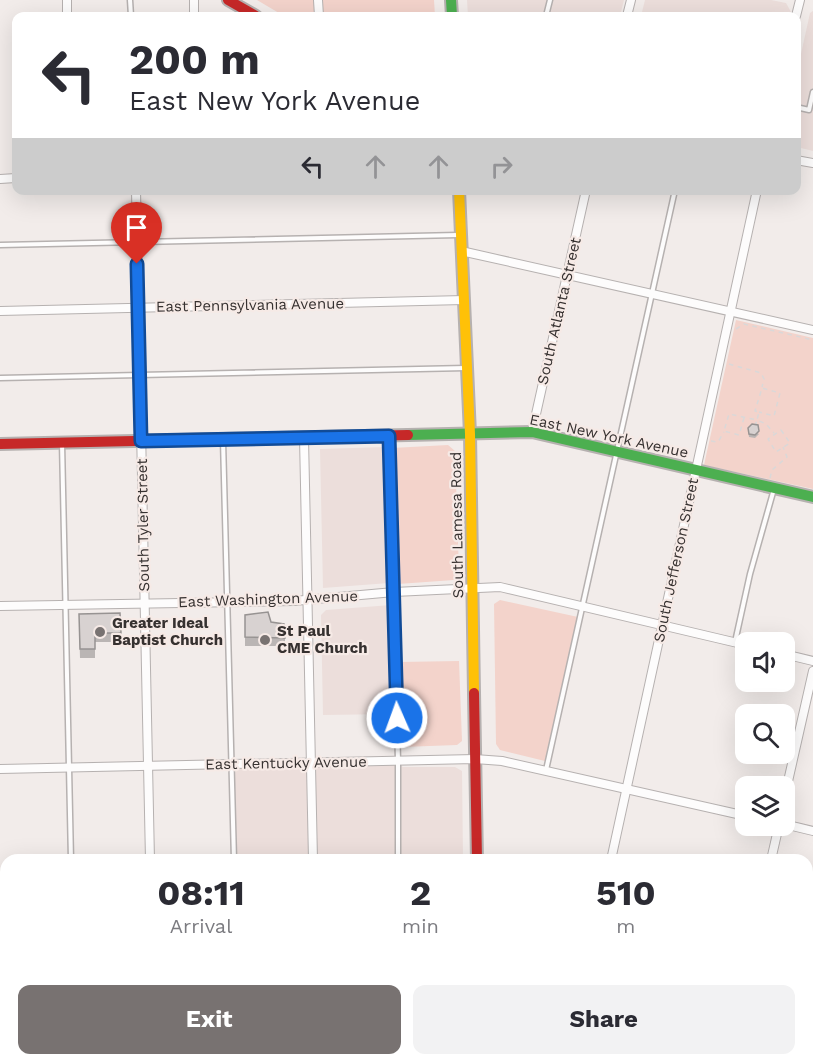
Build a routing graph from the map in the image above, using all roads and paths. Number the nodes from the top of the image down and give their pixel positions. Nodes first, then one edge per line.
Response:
1 (228, 0) edge
2 (249, 12) edge
3 (813, 92) edge
4 (801, 108) edge
5 (136, 195) edge
6 (459, 195) edge
7 (585, 195) edge
8 (674, 195) edge
9 (756, 195) edge
10 (461, 235) junction
11 (137, 243) junction
12 (0, 245) edge
13 (461, 251) junction
14 (567, 275) junction
15 (652, 294) junction
16 (464, 300) junction
17 (138, 308) junction
18 (0, 311) edge
19 (731, 312) junction
20 (736, 329) dead end
21 (813, 330) edge
22 (813, 340) edge
23 (728, 363) dead end
24 (467, 368) junction
25 (140, 375) junction
26 (0, 378) edge
27 (762, 388) junction
28 (759, 412) junction
29 (744, 418) junction
30 (757, 420) junction
31 (755, 428) edge
32 (724, 431) junction
33 (532, 432) junction
34 (470, 434) junction
35 (774, 434) junction
36 (389, 436) junction
37 (304, 438) junction
38 (223, 439) junction
39 (141, 441) junction
40 (62, 443) junction
41 (0, 444) edge
42 (783, 447) junction
43 (709, 449) dead end
44 (616, 452) junction
45 (696, 470) junction
46 (772, 484) junction
47 (813, 497) edge
48 (473, 589) junction
49 (394, 592) junction
50 (307, 600) junction
51 (226, 602) junction
52 (66, 604) junction
53 (145, 604) junction
54 (0, 606) edge
55 (583, 606) junction
56 (662, 625) junction
57 (737, 632) edge
58 (735, 642) edge
59 (795, 657) edge
60 (813, 661) edge
61 (813, 671) edge
62 (475, 759) junction
63 (398, 760) junction
64 (311, 762) junction
65 (232, 764) junction
66 (148, 766) junction
67 (69, 768) junction
68 (0, 769) edge
69 (545, 771) junction
70 (789, 776) edge
71 (626, 789) junction
72 (735, 814) edge
73 (795, 827) edge
74 (813, 831) edge
75 (776, 836) edge
76 (71, 854) edge
77 (150, 854) edge
78 (234, 854) edge
79 (313, 854) edge
80 (398, 854) edge
81 (477, 854) edge
82 (611, 854) edge
83 (772, 854) edge

1 - 2 street
3 - 4 lane
5 - 11 street, South Tyler Street
6 - 10 street, South Lamesa Road
7 - 14 street, South Atlanta Street
8 - 15 lane
9 - 19 street, South Jefferson Street
10 - 11 lane
10 - 13 street, South Lamesa Road
11 - 12 lane
11 - 17 street, South Tyler Street
13 - 14 street
13 - 16 street, South Lamesa Road
14 - 15 street
14 - 33 street, South Atlanta Street
15 - 19 street
15 - 44 lane
16 - 17 street, East Pennsylvania Avenue
16 - 24 street, South Lamesa Road
17 - 18 street, East Pennsylvania Avenue
17 - 25 street, South Tyler Street
19 - 21 street
19 - 45 street, South Jefferson Street
20 - 22 path
23 - 27 path
24 - 25 lane
24 - 34 street, South Lamesa Road
25 - 26 lane
25 - 39 street, South Tyler Street
27 - 28 path
27 - 28 path
28 - 30 path
29 - 30 path
29 - 32 path
29 - 32 path
30 - 31 path
30 - 35 path
32 - 43 path
33 - 34 street, East New York Avenue
33 - 44 street, East New York Avenue
34 - 36 street, East New York Avenue
34 - 48 street, South Lamesa Road
35 - 42 path
35 - 42 path
36 - 37 street, East New York Avenue
36 - 49 lane
37 - 38 street, East New York Avenue
37 - 50 street
38 - 39 street, East New York Avenue
38 - 51 lane
39 - 40 street, East New York Avenue
39 - 53 street, South Tyler Street
40 - 41 street, East New York Avenue
40 - 52 lane
42 - 46 path
44 - 45 street, East New York Avenue
44 - 55 lane
45 - 46 street, East New York Avenue
45 - 56 street, South Jefferson Street
46 - 47 street, East New York Avenue
46 - 57 lane
48 - 49 street, East Washington Avenue
48 - 55 street, East Washington Avenue
48 - 62 street, South Lamesa Road
49 - 50 street, East Washington Avenue
49 - 63 lane
50 - 51 street, East Washington Avenue
50 - 64 street
51 - 53 street, East Washington Avenue
51 - 65 lane
52 - 53 street, East Washington Avenue
52 - 54 street, East Washington Avenue
52 - 67 lane
53 - 66 street, South Tyler Street
55 - 56 street, East Washington Avenue
55 - 69 lane
56 - 58 street, East Washington Avenue
56 - 71 street, South Jefferson Street
59 - 60 street
61 - 70 street
62 - 63 street, East Kentucky Avenue
62 - 69 street, East Kentucky Avenue
62 - 81 street, South Lamesa Road
63 - 64 street, East Kentucky Avenue
63 - 80 lane
64 - 65 street, East Kentucky Avenue
64 - 79 street
65 - 66 street, East Kentucky Avenue
65 - 78 lane
66 - 67 street, East Kentucky Avenue
66 - 77 street, South Tyler Street
67 - 68 street, East Kentucky Avenue
67 - 76 lane
69 - 71 street, East Kentucky Avenue
71 - 72 street, East Kentucky Avenue
71 - 82 street, South Jefferson Street
73 - 74 street
75 - 83 street

